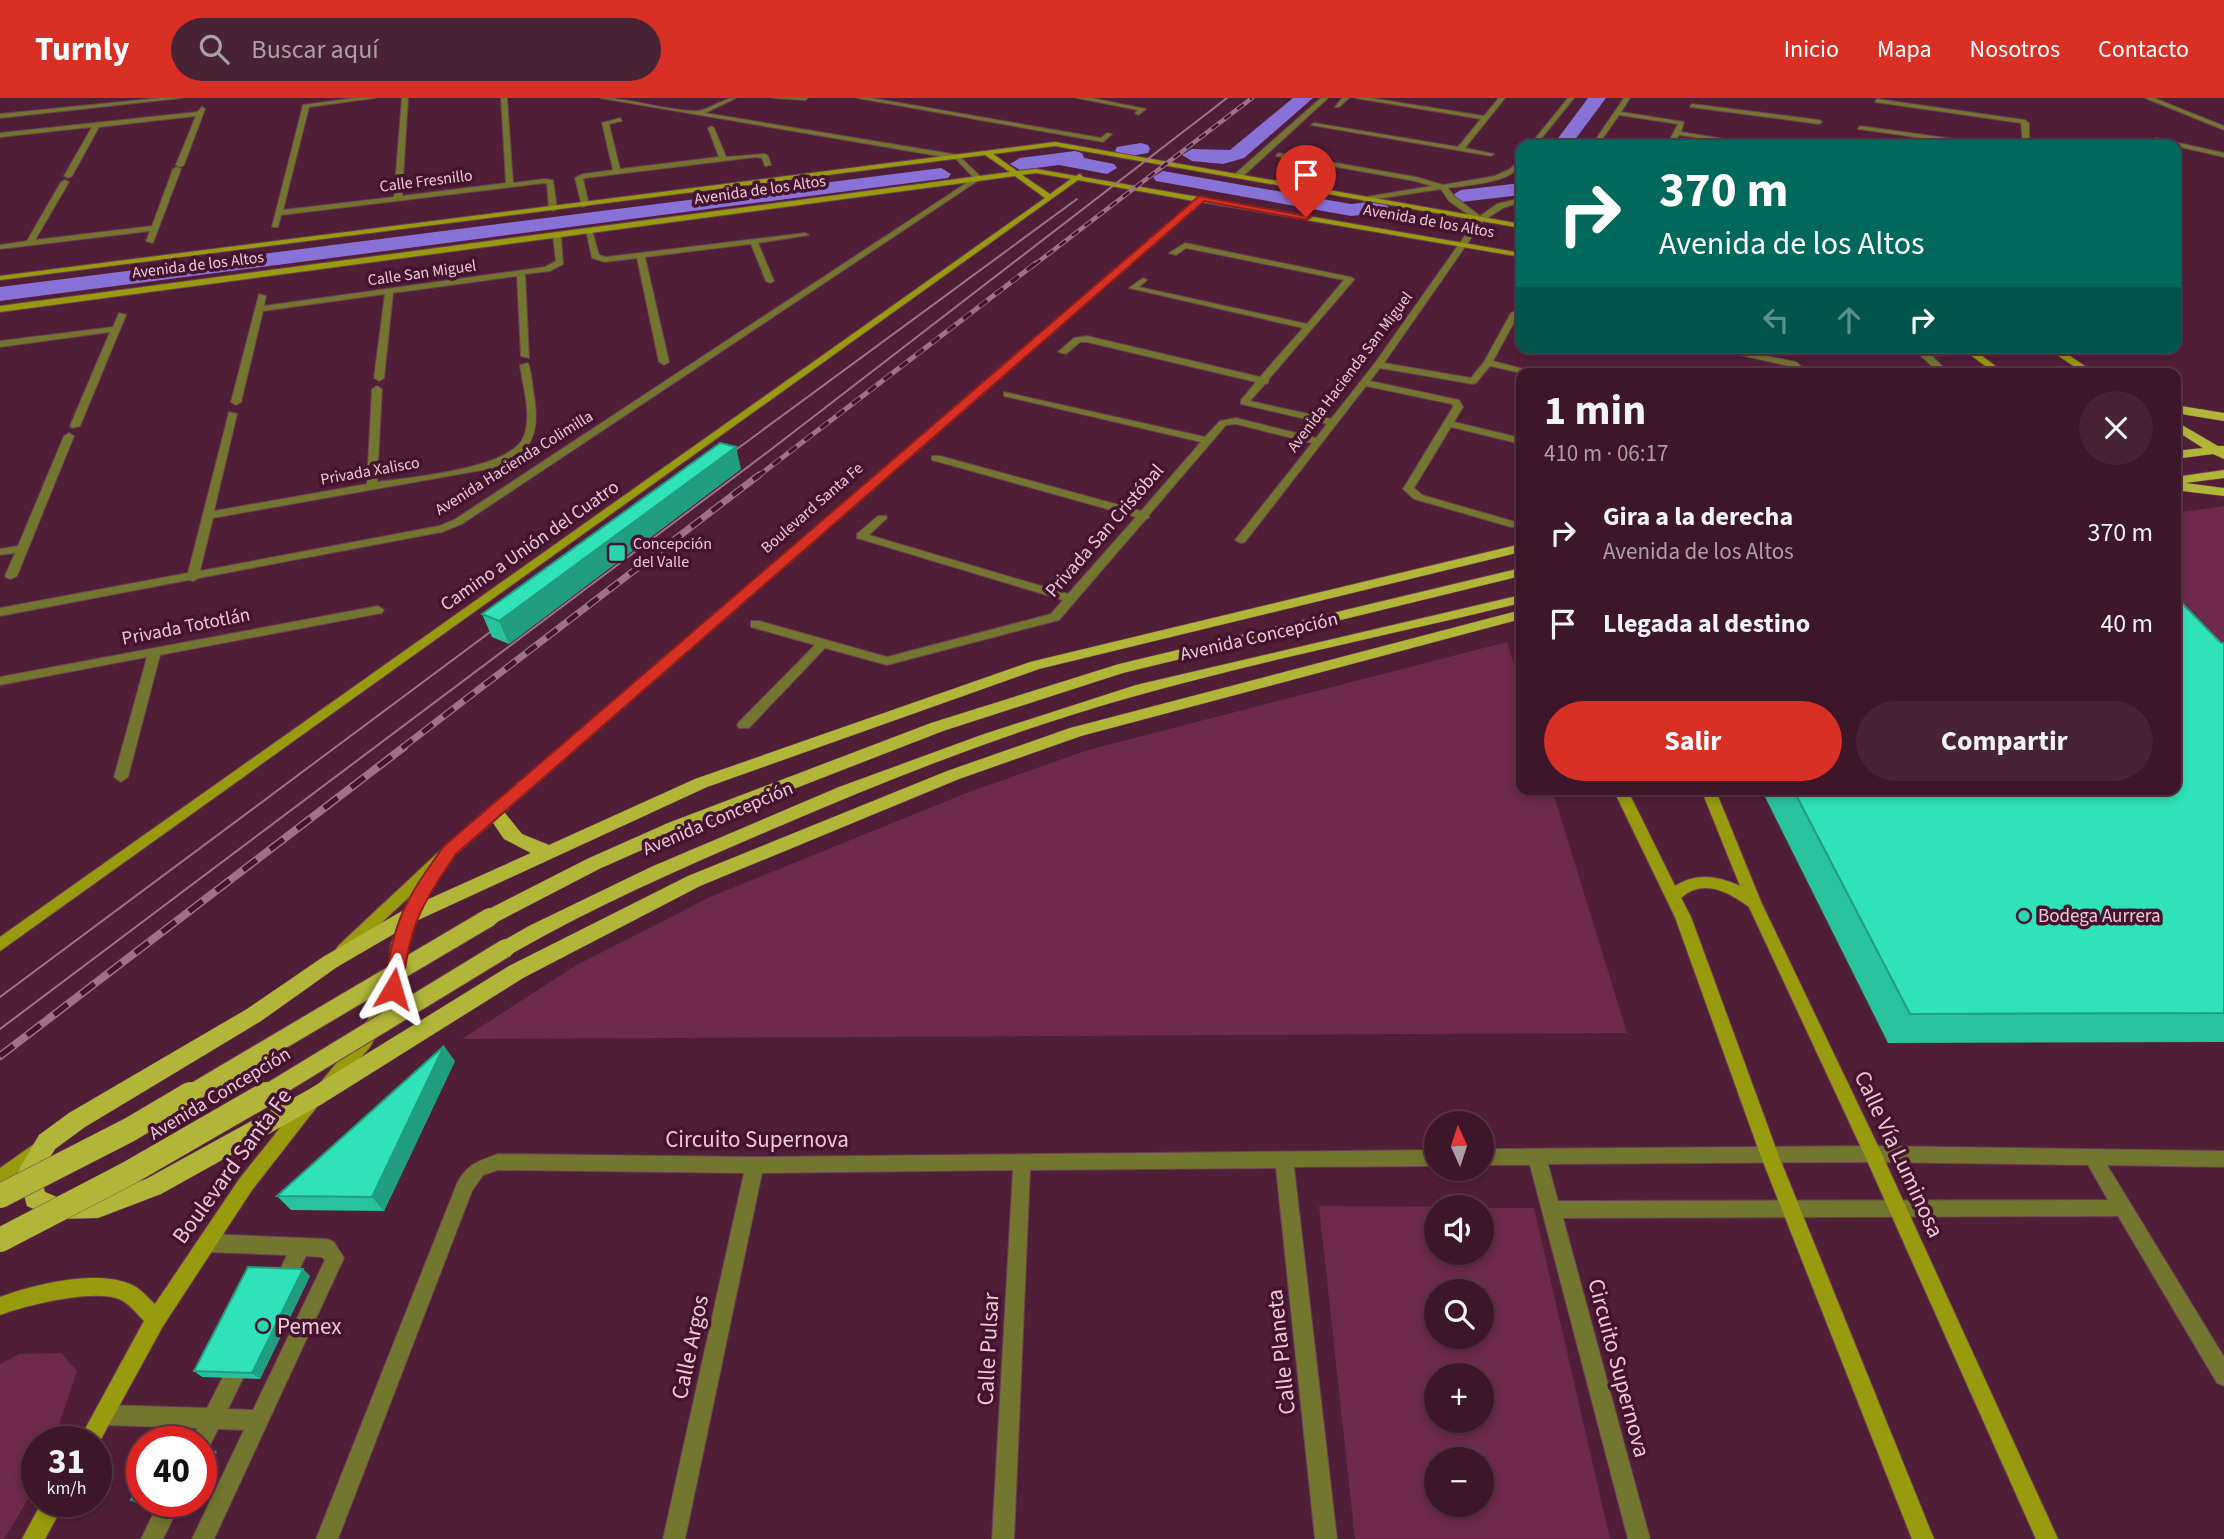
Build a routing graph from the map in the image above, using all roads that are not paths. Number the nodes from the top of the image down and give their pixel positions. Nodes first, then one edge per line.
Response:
1 (178, 98) edge
2 (372, 98) edge
3 (405, 98) edge
4 (504, 98) edge
5 (603, 98) edge
6 (733, 98) edge
7 (776, 98) edge
8 (805, 98) edge
9 (860, 98) edge
10 (1080, 98) edge
11 (1325, 98) edge
12 (1346, 98) edge
13 (1358, 98) edge
14 (1502, 98) edge
15 (1571, 98) edge
16 (1628, 98) edge
17 (1696, 98) edge
18 (2148, 98) edge
19 (1877, 101) dead end
20 (1337, 106) dead end
21 (1692, 106) junction
22 (1620, 110) junction
23 (1138, 113) dead end
24 (698, 114) junction
25 (0, 116) edge
26 (1486, 118) junction
27 (620, 120) dead end
28 (1819, 122) dead end
29 (97, 125) junction
30 (1314, 125) dead end
31 (711, 128) dead end
32 (1860, 128) dead end
33 (2224, 128) edge
34 (1677, 133) junction
35 (1109, 134) dead end
36 (0, 135) edge
37 (1537, 140) edge
38 (1599, 140) edge
39 (1673, 140) edge
40 (1724, 140) edge
41 (1947, 140) edge
42 (2026, 140) edge
43 (2181, 146) edge
44 (1460, 149) junction
45 (987, 153) junction
46 (1491, 154) dead end
47 (1278, 155) dead end
48 (2224, 155) edge
49 (958, 157) junction
50 (723, 158) junction
51 (767, 165) dead end
52 (1516, 167) edge
53 (617, 171) junction
54 (1013, 173) junction
55 (1080, 176) junction
56 (1238, 176) junction
57 (978, 178) junction
58 (510, 185) junction
59 (1443, 187) junction
60 (1050, 198) junction
61 (1202, 198) junction
62 (398, 199) junction
63 (1366, 199) junction
64 (1516, 201) edge
65 (585, 205) junction
66 (553, 209) junction
67 (278, 213) junction
68 (1480, 219) junction
69 (275, 225) dead end
70 (1516, 225) edge
71 (155, 228) junction
72 (589, 232) junction
73 (805, 235) dead end
74 (557, 236) junction
75 (150, 241) dead end
76 (754, 242) junction
77 (30, 243) junction
78 (1463, 245) junction
79 (0, 247) edge
80 (1172, 253) dead end
81 (1516, 255) edge
82 (641, 257) junction
83 (521, 274) junction
84 (0, 278) edge
85 (1143, 280) dead end
86 (770, 281) dead end
87 (389, 292) junction
88 (262, 296) dead end
89 (0, 309) edge
90 (259, 309) junction
91 (122, 315) dead end
92 (1516, 317) edge
93 (1310, 327) junction
94 (116, 329) junction
95 (0, 344) edge
96 (1063, 352) dead end
97 (1742, 354) edge
98 (1924, 354) edge
99 (1973, 354) edge
100 (2061, 354) edge
101 (664, 362) dead end
102 (1488, 363) junction
103 (1378, 365) junction
104 (1799, 368) edge
105 (1939, 368) edge
106 (1994, 368) edge
107 (2083, 368) edge
108 (1516, 369) edge
109 (379, 377) dead end
110 (1265, 381) junction
111 (1364, 383) junction
112 (377, 389) dead end
113 (1007, 394) dead end
114 (236, 402) dead end
115 (2181, 410) edge
116 (232, 414) dead end
117 (2224, 417) edge
118 (1332, 422) junction
119 (1449, 424) junction
120 (2181, 428) edge
121 (1317, 440) junction
122 (1516, 440) edge
123 (1208, 441) junction
124 (2221, 451) edge
125 (2181, 454) edge
126 (936, 458) dead end
127 (2224, 474) edge
128 (2181, 482) edge
129 (2181, 484) edge
130 (372, 487) junction
131 (2224, 492) edge
132 (210, 515) junction
133 (1145, 516) junction
134 (882, 517) dead end
135 (1515, 525) dead end
136 (1241, 541) dead end
137 (23, 548) junction
138 (1516, 549) edge
139 (0, 552) edge
140 (1516, 573) edge
141 (11, 576) dead end
142 (193, 578) junction
143 (1072, 598) junction
144 (1516, 600) edge
145 (378, 610) dead end
146 (0, 612) edge
147 (1516, 615) edge
148 (755, 624) dead end
149 (822, 644) junction
150 (156, 652) junction
151 (0, 681) edge
152 (744, 725) dead end
153 (121, 777) dead end
154 (1623, 795) edge
155 (1711, 795) edge
156 (494, 811) junction
157 (450, 850) junction
158 (549, 851) junction
159 (1673, 896) junction
160 (1755, 904) junction
161 (409, 916) junction
162 (0, 945) edge
163 (330, 962) junction
164 (315, 1097) junction
165 (47, 1142) junction
166 (1769, 1154) junction
167 (1874, 1154) junction
168 (1494, 1157) edge
169 (1537, 1157) junction
170 (1424, 1158) edge
171 (2093, 1158) junction
172 (1284, 1159) junction
173 (2224, 1159) edge
174 (1022, 1162) junction
175 (755, 1165) junction
176 (0, 1178) edge
177 (0, 1196) edge
178 (1898, 1208) junction
179 (2122, 1208) junction
180 (1791, 1209) junction
181 (1551, 1210) junction
182 (0, 1240) edge
183 (207, 1243) junction
184 (301, 1247) junction
185 (286, 1276) edge
186 (0, 1306) edge
187 (156, 1320) junction
188 (2224, 1376) edge
189 (233, 1378) edge
190 (103, 1415) junction
191 (213, 1419) junction
192 (259, 1420) junction
193 (97, 1426) edge
194 (209, 1426) edge
195 (45, 1517) edge
196 (163, 1517) edge
197 (33, 1539) edge
198 (152, 1539) edge
199 (203, 1539) edge
200 (327, 1539) edge
201 (674, 1539) edge
202 (1003, 1539) edge
203 (1326, 1539) edge
204 (1639, 1539) edge
205 (1923, 1539) edge
206 (2047, 1539) edge

1 - 25 street
2 - 67 street
3 - 62 street
4 - 58 street
5 - 24 street
6 - 24 street
7 - 8 street
9 - 35 street
10 - 23 street
11 - 56 street
12 - 20 street
13 - 26 street
14 - 26 street
15 - 37 street
16 - 22 street
17 - 21 street
18 - 33 street
19 - 42 street
21 - 22 street
21 - 28 street
22 - 34 street
22 - 38 street
24 - 49 street
26 - 44 street
27 - 53 street
29 - 36 street
29 - 71 street
29 - 77 street
30 - 44 street
31 - 50 street
32 - 41 street
34 - 39 street
34 - 40 street
43 - 48 street
44 - 46 street
45 - 49 street, Avenida de los Altos
45 - 54 street
45 - 56 street, Avenida de los Altos
47 - 59 street
49 - 57 street
49 - 65 street, Avenida de los Altos
50 - 51 street
50 - 53 street
52 - 59 street
53 - 65 street
54 - 55 street, Avenida de los Altos
54 - 57 street, Avenida de los Altos
54 - 60 street
55 - 60 street, Camino a Unión del Cuatro
55 - 61 street, Avenida de los Altos
56 - 63 street, Avenida de los Altos
57 - 72 street, Avenida de los Altos
57 - 142 street, Avenida Hacienda Colimilla
58 - 62 street, Calle Fresnillo
58 - 66 street, Calle Fresnillo
59 - 63 street
59 - 68 street
60 - 162 street, Camino a Unión del Cuatro
61 - 78 street, Avenida de los Altos
61 - 156 street, Boulevard Santa Fe
62 - 67 street, Calle Fresnillo
63 - 68 street, Avenida de los Altos
64 - 68 street
65 - 66 street, Avenida de los Altos
66 - 84 street, Avenida de los Altos
67 - 69 street
68 - 70 street, Avenida de los Altos
68 - 78 street, Avenida Hacienda San Miguel
71 - 75 street
71 - 77 street
72 - 74 street, Avenida de los Altos
72 - 82 street
73 - 76 street
74 - 83 street, Calle San Miguel
74 - 89 street, Avenida de los Altos
76 - 82 street
76 - 86 street
77 - 79 street
78 - 81 street, Avenida de los Altos
78 - 103 street, Avenida Hacienda San Miguel
80 - 93 street
82 - 101 street
83 - 87 street, Calle San Miguel
83 - 130 street, Privada Xalisco
85 - 93 street
87 - 90 street, Calle San Miguel
87 - 109 street
88 - 90 street
90 - 114 street
91 - 94 street
92 - 102 street
93 - 110 street
94 - 95 street
94 - 137 street
96 - 110 street
97 - 104 street
98 - 105 street
99 - 106 street
100 - 107 street
102 - 103 street
102 - 108 street
103 - 111 street, Avenida Hacienda San Miguel
110 - 118 street
111 - 118 street, Avenida Hacienda San Miguel
111 - 119 street
112 - 130 street
113 - 123 street
115 - 117 main road
116 - 132 street
118 - 121 street, Avenida Hacienda San Miguel
119 - 122 street
119 - 135 street
120 - 124 main road
121 - 123 street, Privada San Cristóbal
121 - 136 street, Avenida Hacienda San Miguel
123 - 133 street, Privada San Cristóbal
124 - 125 main road
126 - 133 street
127 - 128 main road
129 - 131 main road
130 - 132 street, Privada Xalisco
132 - 142 street
133 - 143 street, Privada San Cristóbal
134 - 143 street
137 - 139 street
137 - 141 street
138 - 158 main road
140 - 177 main road, Avenida Concepción, bridge
142 - 146 street, Avenida Hacienda Colimilla
143 - 149 street, Privada San Cristóbal
144 - 182 main road, Avenida Concepción, bridge
145 - 150 street, Privada Tototlán
147 - 164 main road
148 - 149 street, Privada San Cristóbal
149 - 152 street
150 - 151 street, Privada Tototlán
150 - 153 street
154 - 159 street
155 - 160 street, Calle Vía Luminosa
156 - 157 street, Boulevard Santa Fe
156 - 158 main road
157 - 161 street, Boulevard Santa Fe
157 - 163 street, Boulevard Santa Fe
158 - 161 main road
159 - 160 street
159 - 166 street
160 - 167 street, Calle Vía Luminosa
161 - 163 main road
161 - 164 street, Boulevard Santa Fe
163 - 165 main road
164 - 165 main road
164 - 183 street, Boulevard Santa Fe
165 - 176 street
166 - 167 street
166 - 169 street
166 - 180 street
167 - 171 street
167 - 178 street, Calle Vía Luminosa
168 - 169 street
169 - 181 street, Circuito Supernova
170 - 172 street, Circuito Supernova
171 - 173 street
171 - 179 street
172 - 174 street, Circuito Supernova
172 - 203 street, Calle Planeta
174 - 175 street, Circuito Supernova
174 - 202 street, Calle Pulsar
175 - 200 street, Circuito Supernova
175 - 201 street, Calle Argos
178 - 179 street
178 - 180 street
178 - 206 street, Calle Vía Luminosa
179 - 188 street
180 - 181 street
180 - 205 street
181 - 204 street, Circuito Supernova
183 - 184 street
183 - 187 street, Boulevard Santa Fe
184 - 185 street
184 - 192 street
186 - 187 street
187 - 190 street, Boulevard Santa Fe
189 - 191 street
190 - 191 street
190 - 193 street, Boulevard Santa Fe
191 - 192 street
191 - 194 street
192 - 199 street
195 - 197 street
196 - 198 street

